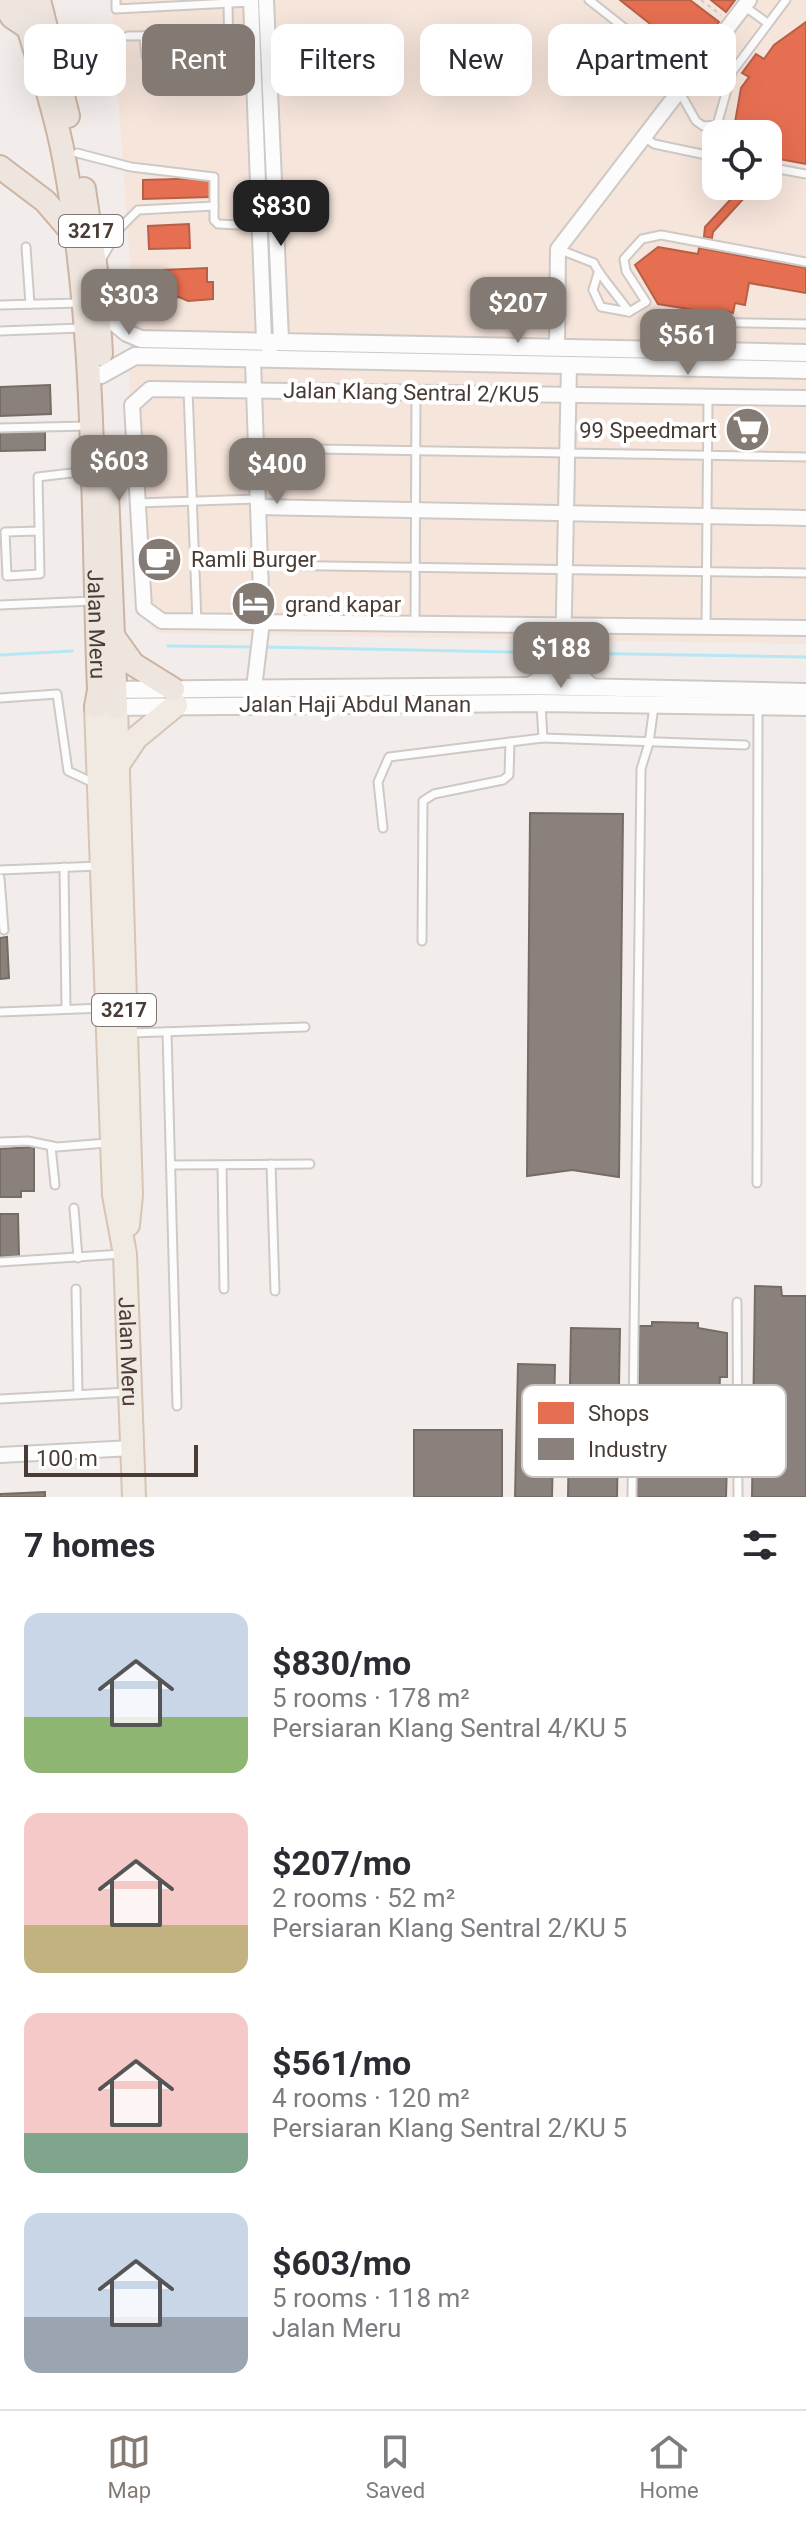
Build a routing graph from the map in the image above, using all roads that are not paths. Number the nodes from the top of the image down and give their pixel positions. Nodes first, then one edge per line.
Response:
1 (1, 0) edge
2 (20, 0) edge
3 (39, 0) edge
4 (51, 0) edge
5 (116, 0) edge
6 (589, 0) edge
7 (786, 0) edge
8 (256, 1) edge
9 (228, 3) junction
10 (747, 3) edge
11 (766, 22) junction
12 (27, 24) edge
13 (45, 24) edge
14 (50, 24) edge
15 (228, 24) edge
16 (619, 24) edge
17 (730, 24) edge
18 (24, 25) edge
19 (128, 36) dead end
20 (142, 36) edge
21 (736, 68) edge
22 (47, 96) edge
23 (63, 96) edge
24 (675, 96) edge
25 (682, 96) edge
26 (723, 96) edge
27 (641, 139) junction
28 (77, 153) junction
29 (702, 154) edge
30 (267, 162) junction
31 (0, 167) edge
32 (782, 170) edge
33 (806, 174) edge
34 (214, 206) junction
35 (262, 226) junction
36 (76, 238) junction
37 (26, 247) dead end
38 (558, 249) junction
39 (806, 262) edge
40 (96, 270) junction
41 (626, 271) junction
42 (598, 273) junction
43 (611, 283) junction
44 (30, 304) junction
45 (0, 305) edge
46 (90, 306) junction
47 (629, 312) junction
48 (806, 324) edge
49 (84, 328) junction
50 (0, 331) edge
51 (264, 340) junction
52 (281, 340) junction
53 (364, 342) junction
54 (557, 347) junction
55 (667, 350) junction
56 (806, 353) edge
57 (253, 360) junction
58 (289, 361) junction
59 (363, 362) junction
60 (569, 366) junction
61 (806, 370) edge
62 (101, 375) junction
63 (188, 390) junction
64 (254, 390) junction
65 (416, 393) junction
66 (569, 395) junction
67 (708, 397) junction
68 (806, 398) edge
69 (89, 426) junction
70 (0, 428) edge
71 (256, 448) junction
72 (416, 451) junction
73 (568, 453) junction
74 (708, 455) junction
75 (806, 457) edge
76 (90, 471) junction
77 (193, 501) junction
78 (138, 503) junction
79 (258, 503) junction
80 (415, 510) junction
81 (567, 513) junction
82 (707, 516) junction
83 (806, 518) edge
84 (38, 531) junction
85 (260, 565) junction
86 (415, 568) junction
87 (565, 570) junction
88 (707, 571) junction
89 (806, 573) edge
90 (95, 601) junction
91 (0, 605) edge
92 (197, 622) junction
93 (262, 622) junction
94 (415, 624) junction
95 (564, 626) junction
96 (706, 628) junction
97 (806, 628) edge
98 (113, 636) junction
99 (563, 658) junction
100 (529, 686) junction
101 (591, 687) junction
102 (254, 688) junction
103 (806, 692) edge
104 (175, 697) junction
105 (0, 698) edge
106 (106, 698) junction
107 (540, 703) junction
108 (654, 704) junction
109 (759, 706) junction
110 (806, 707) edge
111 (543, 738) junction
112 (510, 742) junction
113 (649, 743) junction
114 (745, 745) dead end
115 (118, 765) junction
116 (99, 785) junction
117 (383, 828) dead end
118 (102, 866) junction
119 (64, 867) junction
120 (0, 870) edge
121 (0, 878) edge
122 (4, 930) dead end
123 (422, 941) dead end
124 (108, 1008) junction
125 (66, 1009) junction
126 (0, 1012) edge
127 (305, 1027) dead end
128 (167, 1032) junction
129 (125, 1034) junction
130 (0, 1142) edge
131 (113, 1143) junction
132 (51, 1146) junction
133 (271, 1164) junction
134 (310, 1164) dead end
135 (171, 1165) junction
136 (222, 1165) junction
137 (757, 1183) dead end
138 (55, 1185) dead end
139 (74, 1208) dead end
140 (125, 1254) junction
141 (78, 1258) junction
142 (0, 1262) edge
143 (76, 1289) dead end
144 (224, 1289) dead end
145 (275, 1291) dead end
146 (737, 1302) dead end
147 (633, 1385) edge
148 (737, 1385) edge
149 (130, 1392) junction
150 (78, 1394) junction
151 (0, 1399) edge
152 (177, 1406) dead end
153 (132, 1448) junction
154 (0, 1455) edge
155 (632, 1477) edge
156 (738, 1477) edge
157 (134, 1497) edge
158 (632, 1497) edge
159 (738, 1497) edge

1 - 18 highway
2 - 12 highway, Jalan Meru / 3217
3 - 13 highway, Jalan Meru / 3217
4 - 14 highway
5 - 9 lane
6 - 16 lane
7 - 11 lane
8 - 9 lane
8 - 30 street
9 - 15 lane
10 - 11 lane
10 - 17 street
11 - 21 lane
19 - 20 lane
22 - 36 highway, Jalan Meru / 3217
23 - 28 highway, Jalan Meru / 3217
24 - 27 street
25 - 26 lane
27 - 29 lane
27 - 38 street
28 - 34 lane
28 - 40 highway, Jalan Meru / 3217
30 - 35 street
30 - 52 street
31 - 36 highway
32 - 33 lane
34 - 35 lane
34 - 40 lane
35 - 51 street
36 - 46 highway, Jalan Meru / 3217
37 - 44 lane
38 - 42 lane
38 - 54 street
39 - 41 lane
40 - 46 highway, Jalan Meru / 3217
41 - 43 lane
41 - 47 lane
42 - 43 lane
42 - 47 lane
43 - 47 lane
44 - 45 lane
44 - 46 lane
46 - 49 highway, Jalan Meru / 3217
46 - 51 street
46 - 62 highway, Jalan Meru / 3217
48 - 55 lane
49 - 50 lane
49 - 69 highway, Jalan Meru / 3217
51 - 52 street
51 - 58 street
52 - 53 street
53 - 54 street
53 - 59 street
54 - 55 street
55 - 56 street
57 - 58 street
57 - 62 street
57 - 64 street
58 - 59 street
59 - 60 street
60 - 61 street
60 - 66 street
62 - 98 highway, Jalan Meru / 3217
63 - 64 street, Jalan Klang Sentral 2/KU5
63 - 77 lane
63 - 78 street, Jalan Klang Sentral 2/KU5
64 - 65 street, Jalan Klang Sentral 2/KU5
64 - 71 street
65 - 66 street, Jalan Klang Sentral 2/KU5
65 - 72 lane
66 - 67 street, Jalan Klang Sentral 2/KU5
66 - 73 street
67 - 68 street, Jalan Klang Sentral 2/KU5
67 - 74 lane
69 - 70 lane
69 - 76 highway, Jalan Meru / 3217
71 - 72 lane
71 - 79 street
72 - 73 lane
72 - 80 lane
73 - 74 lane
73 - 81 street
74 - 75 lane
74 - 82 lane
76 - 84 lane
76 - 90 highway, Jalan Meru / 3217
77 - 78 lane
77 - 79 lane
77 - 92 lane
78 - 92 street
79 - 80 street
79 - 85 street
80 - 81 street
80 - 86 lane
81 - 82 street
81 - 87 street
82 - 83 street
82 - 88 lane
84 - 84 lane
85 - 86 lane
85 - 93 street
86 - 87 lane
86 - 94 lane
87 - 88 lane
87 - 95 street
88 - 89 lane
88 - 96 lane
90 - 91 lane
90 - 106 highway, Jalan Meru / 3217
92 - 93 street
93 - 94 street
93 - 102 street
94 - 95 street
95 - 96 street
95 - 99 street
96 - 97 street
98 - 104 highway
98 - 106 highway, Jalan Meru / 3217
99 - 100 street
99 - 101 street
100 - 101 street, Jalan Haji Abdul Manan
100 - 102 street, Jalan Haji Abdul Manan
101 - 103 street, Jalan Haji Abdul Manan
102 - 104 street, Jalan Haji Abdul Manan
104 - 106 street, Jalan Haji Abdul Manan
104 - 107 street, Jalan Haji Abdul Manan
104 - 115 main road
105 - 116 lane
106 - 115 main road, Jalan Meru / 3217
106 - 116 main road, Jalan Meru / 3217
107 - 108 street, Jalan Haji Abdul Manan
107 - 111 lane
108 - 109 street, Jalan Haji Abdul Manan
108 - 113 lane
109 - 110 street, Jalan Haji Abdul Manan
109 - 137 lane
111 - 112 lane
111 - 113 lane
112 - 117 lane
112 - 123 lane
113 - 114 lane
113 - 147 lane
115 - 129 main road, Jalan Meru / 3217
116 - 118 main road, Jalan Meru / 3217
118 - 119 lane
118 - 124 main road, Jalan Meru / 3217
119 - 120 lane
119 - 125 lane
121 - 122 lane
124 - 125 lane
124 - 131 main road, Jalan Meru / 3217
125 - 126 lane
127 - 128 lane
128 - 129 lane
128 - 135 lane
129 - 140 main road, Jalan Meru / 3217
130 - 132 lane
131 - 132 lane
131 - 140 main road, Jalan Meru / 3217
132 - 138 lane
133 - 134 lane
133 - 136 lane
133 - 145 lane
135 - 136 lane
135 - 152 lane
136 - 144 lane
139 - 141 lane
140 - 141 lane
140 - 149 main road, Jalan Meru / 3217
141 - 142 lane
143 - 150 lane
146 - 148 lane
149 - 150 lane
149 - 153 main road, Jalan Meru / 3217
150 - 151 lane
153 - 154 street
153 - 157 main road, Jalan Meru / 3217
155 - 158 lane
156 - 159 lane

